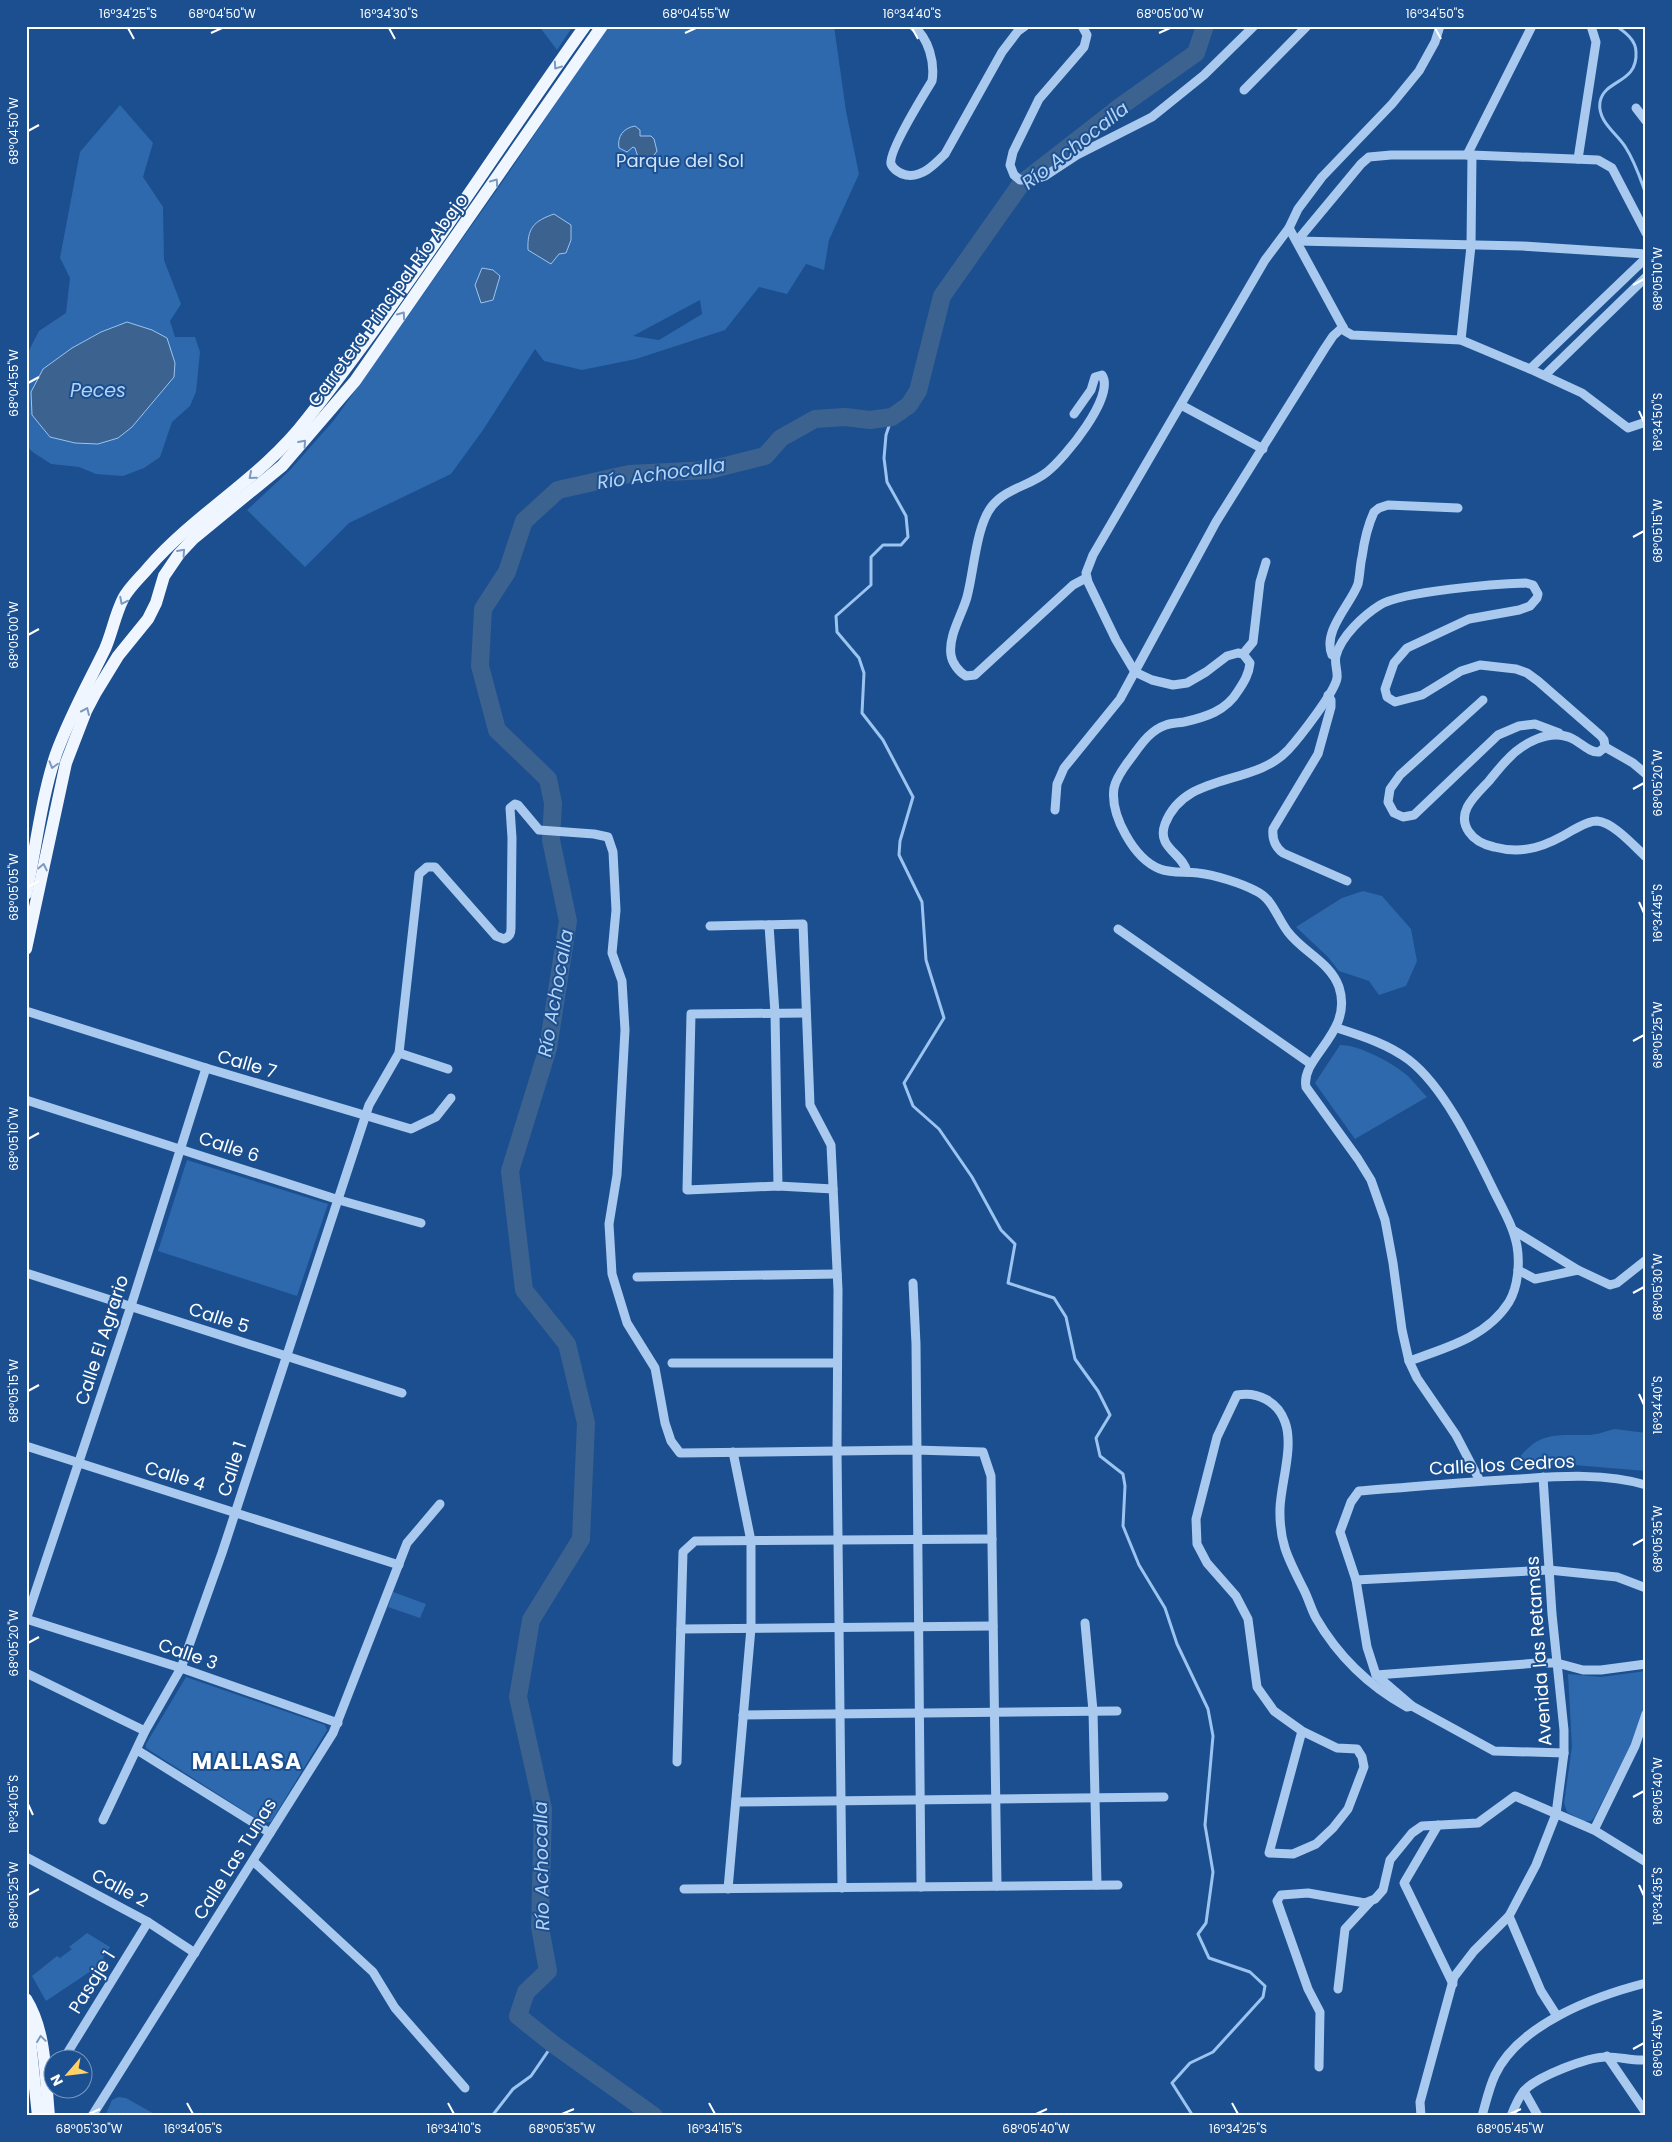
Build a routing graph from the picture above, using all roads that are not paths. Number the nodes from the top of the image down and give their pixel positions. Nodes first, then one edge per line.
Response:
1 (585, 26) edge
2 (602, 26) edge
3 (913, 26) edge
4 (1025, 26) edge
5 (1082, 26) edge
6 (1254, 26) edge
7 (1307, 26) edge
8 (1440, 26) edge
9 (1532, 26) edge
10 (1591, 26) edge
11 (1244, 90) dead end
12 (1636, 108) dead end
13 (1646, 121) edge
14 (1470, 155) junction
15 (1578, 159) junction
16 (1289, 228) junction
17 (1646, 233) edge
18 (1297, 241) junction
19 (1470, 246) junction
20 (1646, 254) edge
21 (1646, 258) edge
22 (1646, 277) edge
23 (1343, 327) junction
24 (1461, 340) junction
25 (1530, 369) junction
26 (1545, 375) junction
27 (1181, 406) junction
28 (1074, 414) dead end
29 (1646, 422) edge
30 (1263, 449) junction
31 (1458, 508) dead end
32 (1266, 562) dead end
33 (1086, 578) junction
34 (138, 582) junction
35 (157, 593) junction
36 (114, 624) junction
37 (135, 636) junction
38 (1243, 654) junction
39 (1335, 656) junction
40 (1135, 672) junction
41 (1328, 695) junction
42 (1483, 700) dead end
43 (1562, 734) junction
44 (1605, 747) junction
45 (1646, 774) edge
46 (1055, 810) dead end
47 (1646, 857) edge
48 (1187, 872) junction
49 (1347, 881) dead end
50 (26, 894) edge
51 (769, 925) junction
52 (710, 926) dead end
53 (1118, 928) dead end
54 (26, 949) edge
55 (26, 1011) edge
56 (775, 1013) junction
57 (806, 1013) junction
58 (1337, 1028) junction
59 (399, 1053) junction
60 (1311, 1064) junction
61 (206, 1068) junction
62 (448, 1069) dead end
63 (451, 1098) dead end
64 (26, 1100) edge
65 (366, 1116) junction
66 (180, 1149) junction
67 (778, 1186) junction
68 (833, 1189) junction
69 (339, 1200) junction
70 (421, 1224) dead end
71 (1513, 1230) junction
72 (1646, 1260) edge
73 (1518, 1270) junction
74 (1578, 1270) junction
75 (26, 1273) edge
76 (837, 1274) junction
77 (637, 1277) dead end
78 (913, 1283) dead end
79 (131, 1306) junction
80 (287, 1357) junction
81 (1409, 1361) junction
82 (672, 1363) dead end
83 (837, 1363) junction
84 (402, 1393) dead end
85 (26, 1446) edge
86 (917, 1450) junction
87 (837, 1451) junction
88 (733, 1452) junction
89 (79, 1463) junction
90 (1542, 1477) junction
91 (1480, 1481) junction
92 (1646, 1485) edge
93 (440, 1504) dead end
94 (235, 1512) junction
95 (992, 1539) junction
96 (838, 1540) junction
97 (918, 1540) junction
98 (751, 1541) junction
99 (398, 1565) junction
100 (1549, 1570) junction
101 (1356, 1580) junction
102 (1646, 1588) edge
103 (26, 1619) edge
104 (1085, 1622) dead end
105 (993, 1626) junction
106 (919, 1627) junction
107 (751, 1628) junction
108 (839, 1628) junction
109 (681, 1629) junction
110 (1557, 1663) junction
111 (1646, 1664) edge
112 (181, 1668) junction
113 (26, 1673) edge
114 (1376, 1675) junction
115 (1412, 1706) junction
116 (1093, 1711) junction
117 (1117, 1711) dead end
118 (994, 1712) junction
119 (920, 1713) junction
120 (840, 1714) junction
121 (1646, 1714) edge
122 (743, 1715) junction
123 (338, 1723) junction
124 (145, 1731) junction
125 (1302, 1731) junction
126 (137, 1750) junction
127 (1564, 1753) junction
128 (677, 1762) dead end
129 (1095, 1797) junction
130 (1164, 1797) dead end
131 (996, 1799) junction
132 (841, 1800) junction
133 (921, 1800) junction
134 (736, 1802) junction
135 (1556, 1814) junction
136 (103, 1820) dead end
137 (1438, 1826) junction
138 (1594, 1830) junction
139 (270, 1833) junction
140 (26, 1857) edge
141 (253, 1861) junction
142 (1646, 1862) edge
143 (1097, 1885) junction
144 (1118, 1885) dead end
145 (997, 1886) junction
146 (921, 1887) junction
147 (842, 1888) junction
148 (684, 1889) dead end
149 (728, 1889) junction
150 (1371, 1901) junction
151 (1509, 1916) junction
152 (148, 1922) junction
153 (195, 1953) junction
154 (1453, 1984) junction
155 (1646, 1984) edge
156 (1338, 1989) dead end
157 (26, 1999) edge
158 (1557, 2016) junction
159 (26, 2022) edge
160 (42, 2050) edge
161 (69, 2050) edge
162 (1606, 2056) junction
163 (1646, 2060) edge
164 (1319, 2067) dead end
165 (42, 2074) edge
166 (465, 2088) dead end
167 (1524, 2091) junction
168 (42, 2092) edge
169 (47, 2100) edge
170 (1515, 2107) junction
171 (1646, 2113) edge
172 (38, 2116) edge
173 (49, 2116) edge
174 (92, 2116) edge
175 (1421, 2116) edge
176 (1482, 2116) edge
177 (1511, 2116) edge
178 (1519, 2116) edge
179 (1538, 2116) edge

1 -> 34 main road, Carretera Principal Río Abajo
35 -> 2 main road, Carretera Principal Río Abajo
3 - 4 street
5 - 6 street
7 - 11 street
8 - 16 street
9 - 14 street
10 - 15 street
12 - 13 street
14 - 15 street
14 - 18 street
14 - 19 street
15 - 17 street
16 - 18 street
16 - 27 street
18 - 19 street
18 - 23 street
19 - 20 street
19 - 24 street
21 - 25 street
22 - 26 street
23 - 24 street
23 - 30 street
24 - 25 street
25 - 26 street
26 - 29 street
27 - 30 street
27 - 33 street
28 - 33 street
30 - 40 street
31 - 39 street
32 - 38 street
33 - 40 street
34 - 35 main road
34 -> 36 main road, Carretera Principal Río Abajo
35 - 37 main road, Carretera Principal Río Abajo
36 - 37 main road
36 -> 50 main road, Carretera Principal Río Abajo
54 -> 37 main road, Carretera Principal Río Abajo
38 - 40 street
38 - 48 street
39 - 41 street
39 - 44 street
40 - 46 street
41 - 48 street
41 - 49 street
42 - 43 street
43 - 44 street
43 - 47 street
44 - 45 street
48 - 58 street
51 - 52 street
51 - 56 street
51 - 57 street
53 - 60 street
55 - 61 street, Calle 7
56 - 57 street
56 - 67 street
56 - 67 street
57 - 68 street
58 - 60 street
58 - 71 street
59 - 62 street
59 - 65 street, Calle 1
59 - 88 street
60 - 81 street
61 - 65 street, Calle 7
61 - 66 street, Calle El Agrario
63 - 65 street, Calle 7
64 - 66 street, Calle 6
65 - 69 street, Calle 1
66 - 69 street, Calle 6
66 - 79 street, Calle El Agrario
67 - 68 street
68 - 76 street
69 - 70 street, Calle 6
69 - 80 street, Calle 1
71 - 73 street
71 - 74 street
72 - 74 street
73 - 74 street
73 - 81 street
75 - 79 street, Calle 5
76 - 77 street
76 - 83 street
78 - 86 street
79 - 80 street, Calle 5
79 - 89 street, Calle El Agrario
80 - 84 street, Calle 5
80 - 94 street, Calle 1
81 - 91 street
82 - 83 street
83 - 87 street
85 - 89 street, Calle 4
86 - 87 street
86 - 95 street
86 - 97 street
87 - 88 street
87 - 96 street
88 - 98 street
89 - 94 street, Calle 4
89 - 103 street, Calle El Agrario
90 - 91 street, Calle los Cedros
90 - 92 street, Calle los Cedros
90 - 100 street, Avenida las Retamas
91 - 101 street, Calle los Cedros
93 - 99 street, Calle Las Tunas
94 - 99 street, Calle 4
94 - 112 street, Calle 1
95 - 97 street
95 - 105 street
96 - 97 street
96 - 98 street
96 - 108 street
97 - 106 street
98 - 107 street
98 - 109 street
99 - 123 street, Calle Las Tunas
100 - 101 street
100 - 102 street
100 - 110 street, Avenida las Retamas
101 - 114 street
103 - 112 street, Calle 3
104 - 116 street
105 - 106 street
105 - 118 street
106 - 108 street
106 - 119 street
107 - 108 street
107 - 109 street
107 - 122 street
108 - 120 street
109 - 128 street
110 - 111 street
110 - 114 street
110 - 127 street, Avenida las Retamas
112 - 123 street, Calle 3
112 - 124 street, Calle 1
113 - 124 street
114 - 115 street
115 - 125 street
115 - 127 street
116 - 117 street
116 - 118 street
116 - 129 street
118 - 119 street
118 - 131 street
119 - 120 street
119 - 133 street
120 - 122 street
120 - 132 street
121 - 138 street
122 - 134 street
123 - 139 street, Calle Las Tunas
124 - 126 street, Calle 1
125 - 125 street
126 - 136 street, Calle 1
126 - 139 street
127 - 135 street, Avenida las Retamas
129 - 130 street
129 - 131 street
129 - 143 street
131 - 133 street
131 - 145 street
132 - 133 street
132 - 134 street
132 - 147 street
133 - 146 street
134 - 149 street
135 - 137 street
135 - 138 street
135 - 151 street, Avenida las Retamas
137 - 150 street
137 - 154 street
138 - 142 street
139 - 141 street, Calle Las Tunas
140 - 152 street, Calle 2
141 - 153 street, Calle Las Tunas
141 - 166 street
143 - 144 street
143 - 145 street
145 - 146 street
146 - 147 street
147 - 149 street
148 - 149 street
150 - 156 street
150 - 164 street
151 - 154 street, Avenida las Retamas
151 - 158 street
152 - 153 street, Calle 2
152 - 161 street, Pasaje 1
153 - 174 street, Calle Las Tunas
154 - 175 street, Avenida las Retamas
155 - 158 street
160 -> 157 main road
158 - 176 street
159 - 165 main road
162 - 163 street
162 - 167 street
162 - 171 street
167 - 170 street
167 - 179 street
168 - 172 main road
169 - 173 main road
170 - 177 street
170 - 178 street

